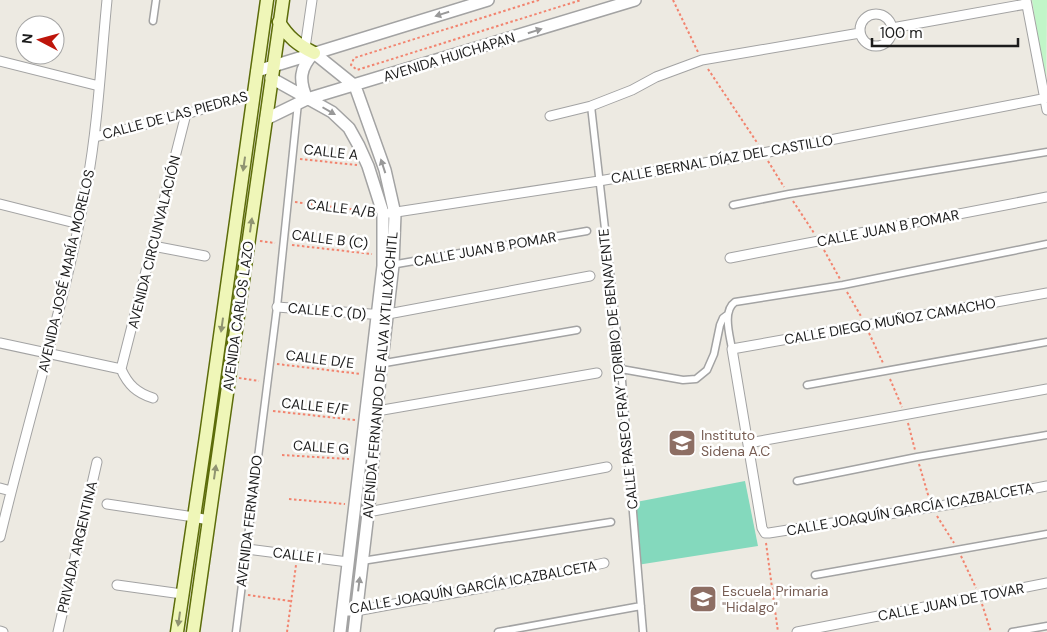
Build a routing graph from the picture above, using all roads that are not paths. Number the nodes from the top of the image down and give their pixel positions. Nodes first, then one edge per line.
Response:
1 (107, 0) edge
2 (156, 0) edge
3 (267, 0) edge
4 (283, 0) edge
5 (312, 0) edge
6 (488, 0) edge
7 (635, 0) edge
8 (1026, 2) edge
9 (153, 21) dead end
10 (279, 22) junction
11 (892, 28) junction
12 (860, 32) junction
13 (306, 53) junction
14 (0, 61) edge
15 (269, 69) junction
16 (99, 86) junction
17 (355, 86) junction
18 (254, 94) junction
19 (1046, 98) edge
20 (299, 103) junction
21 (591, 106) junction
22 (1047, 110) edge
23 (186, 114) junction
24 (550, 116) dead end
25 (270, 117) junction
26 (95, 137) junction
27 (1047, 152) edge
28 (599, 181) junction
29 (1047, 196) edge
30 (0, 204) edge
31 (733, 205) dead end
32 (389, 213) junction
33 (79, 224) junction
34 (587, 231) dead end
35 (1047, 244) edge
36 (153, 246) junction
37 (205, 256) dead end
38 (730, 258) dead end
39 (386, 262) junction
40 (590, 276) dead end
41 (1047, 293) edge
42 (277, 307) junction
43 (382, 314) junction
44 (728, 315) junction
45 (577, 330) dead end
46 (1047, 342) edge
47 (0, 343) edge
48 (732, 349) junction
49 (48, 354) junction
50 (374, 368) junction
51 (121, 369) junction
52 (620, 369) junction
53 (597, 373) dead end
54 (807, 385) dead end
55 (1047, 389) edge
56 (153, 398) dead end
57 (377, 411) junction
58 (1047, 435) edge
59 (749, 443) junction
60 (97, 462) dead end
61 (608, 467) dead end
62 (797, 482) dead end
63 (1047, 486) edge
64 (0, 488) edge
65 (11, 491) junction
66 (108, 504) dead end
67 (368, 512) junction
68 (194, 517) junction
69 (208, 520) junction
70 (611, 522) dead end
71 (1047, 534) edge
72 (0, 537) edge
73 (247, 549) junction
74 (362, 561) junction
75 (348, 562) junction
76 (604, 563) dead end
77 (815, 575) dead end
78 (1047, 583) edge
79 (117, 585) dead end
80 (182, 594) junction
81 (641, 606) junction
82 (342, 611) junction
83 (356, 611) junction
84 (1047, 626) edge
85 (58, 632) edge
86 (177, 632) edge
87 (193, 632) edge
88 (236, 632) edge
89 (340, 632) edge
90 (354, 632) edge
91 (498, 632) edge
92 (643, 632) edge
93 (797, 632) edge
94 (1012, 632) edge

1 - 16 street, AVENIDA JOSÉ MARÍA MORELOS
2 - 9 street
3 - 15 main road, AVENIDA CARLOS LAZO
4 - 10 main road, AVENIDA CARLOS LAZO
5 - 13 street
6 -> 13 street
17 -> 7 street, AVENIDA HUICHAPAN
8 - 11 street
8 - 19 street
10 - 13 main road
10 - 15 main road, AVENIDA CARLOS LAZO
11 - 12 street
11 - 12 street
12 - 21 street
13 - 15 street
13 - 17 street
13 - 20 street
14 - 16 street
15 - 18 main road
15 - 20 street, AVENIDA FERNANDO DE ALVA IXTLILXÓCHITL
15 - 25 main road, AVENIDA CARLOS LAZO
16 - 26 street, AVENIDA JOSÉ MARÍA MORELOS
17 - 20 street, AVENIDA HUICHAPAN
32 -> 17 street, AVENIDA FERNANDO DE ALVA IXTLILXÓCHITL
18 - 23 street, CALLE DE LAS PIEDRAS
18 -> 68 main road
19 - 22 street
19 - 28 street, CALLE BERNAL DÍAZ DEL CASTILLO
20 - 25 street, AVENIDA HUICHAPAN
20 -> 32 street, AVENIDA FERNANDO DE ALVA IXTLILXÓCHITL
20 - 42 street, AVENIDA FERNANDO
21 - 24 street
21 - 28 street, CALLE PASEO FRAY TORIBIO DE BENAVENTE
23 - 26 street, CALLE DE LAS PIEDRAS
23 - 36 street, AVENIDA CIRCUNVALACIÓN
69 -> 25 main road, AVENIDA CARLOS LAZO
26 - 33 street, AVENIDA JOSÉ MARÍA MORELOS
27 - 31 street
28 - 32 street, CALLE BERNAL DÍAZ DEL CASTILLO
28 - 52 street, CALLE PASEO FRAY TORIBIO DE BENAVENTE
29 - 38 street, CALLE JUAN B POMAR
30 - 33 street
32 - 39 street, AVENIDA FERNANDO DE ALVA IXTLILXÓCHITL
33 - 49 street, AVENIDA JOSÉ MARÍA MORELOS
34 - 39 street, CALLE JUAN B POMAR
35 - 44 street
36 - 37 street
36 - 51 street, AVENIDA CIRCUNVALACIÓN
39 - 43 street, AVENIDA FERNANDO DE ALVA IXTLILXÓCHITL
40 - 43 street
41 - 48 street, CALLE DIEGO MUÑOZ CAMACHO
42 - 43 street, CALLE C (D)
42 - 73 street, AVENIDA FERNANDO
43 - 50 street, AVENIDA FERNANDO DE ALVA IXTLILXÓCHITL
44 - 48 street
44 - 52 street
45 - 50 street
46 - 54 street
47 - 49 street
48 - 59 street
49 - 51 street
49 - 65 street, AVENIDA JOSÉ MARÍA MORELOS
50 - 57 street, AVENIDA FERNANDO DE ALVA IXTLILXÓCHITL
50 - 75 street, AVENIDA FERNANDO DE ALVA IXTLILXÓCHITL
51 - 56 street
52 - 81 street, CALLE PASEO FRAY TORIBIO DE BENAVENTE
53 - 57 street
55 - 59 street
57 - 67 street, AVENIDA FERNANDO DE ALVA IXTLILXÓCHITL
58 - 62 street
59 - 63 street, CALLE JOAQUÍN GARCÍA ICAZBALCETA
60 - 85 street, PRIVADA ARGENTINA
61 - 67 street
64 - 65 street
65 - 72 street, AVENIDA JOSÉ MARÍA MORELOS
66 - 68 street
67 - 74 street, AVENIDA FERNANDO DE ALVA IXTLILXÓCHITL
68 - 69 street
68 - 80 main road
69 - 87 main road, AVENIDA CARLOS LAZO
70 - 74 street
71 - 77 street
73 - 75 street, CALLE I
73 - 88 street, AVENIDA FERNANDO
83 -> 74 street, AVENIDA FERNANDO DE ALVA IXTLILXÓCHITL
75 - 82 street, AVENIDA FERNANDO DE ALVA IXTLILXÓCHITL
76 - 83 street, CALLE JOAQUÍN GARCÍA ICAZBALCETA
78 - 93 street, CALLE JUAN DE TOVAR
79 - 80 street
80 -> 86 main road
81 - 91 street
81 - 92 street, CALLE PASEO FRAY TORIBIO DE BENAVENTE
82 - 83 street, CALLE JOAQUÍN GARCÍA ICAZBALCETA
82 - 89 street, AVENIDA FERNANDO DE ALVA IXTLILXÓCHITL
83 - 90 street, AVENIDA FERNANDO DE ALVA IXTLILXÓCHITL
84 - 94 street

